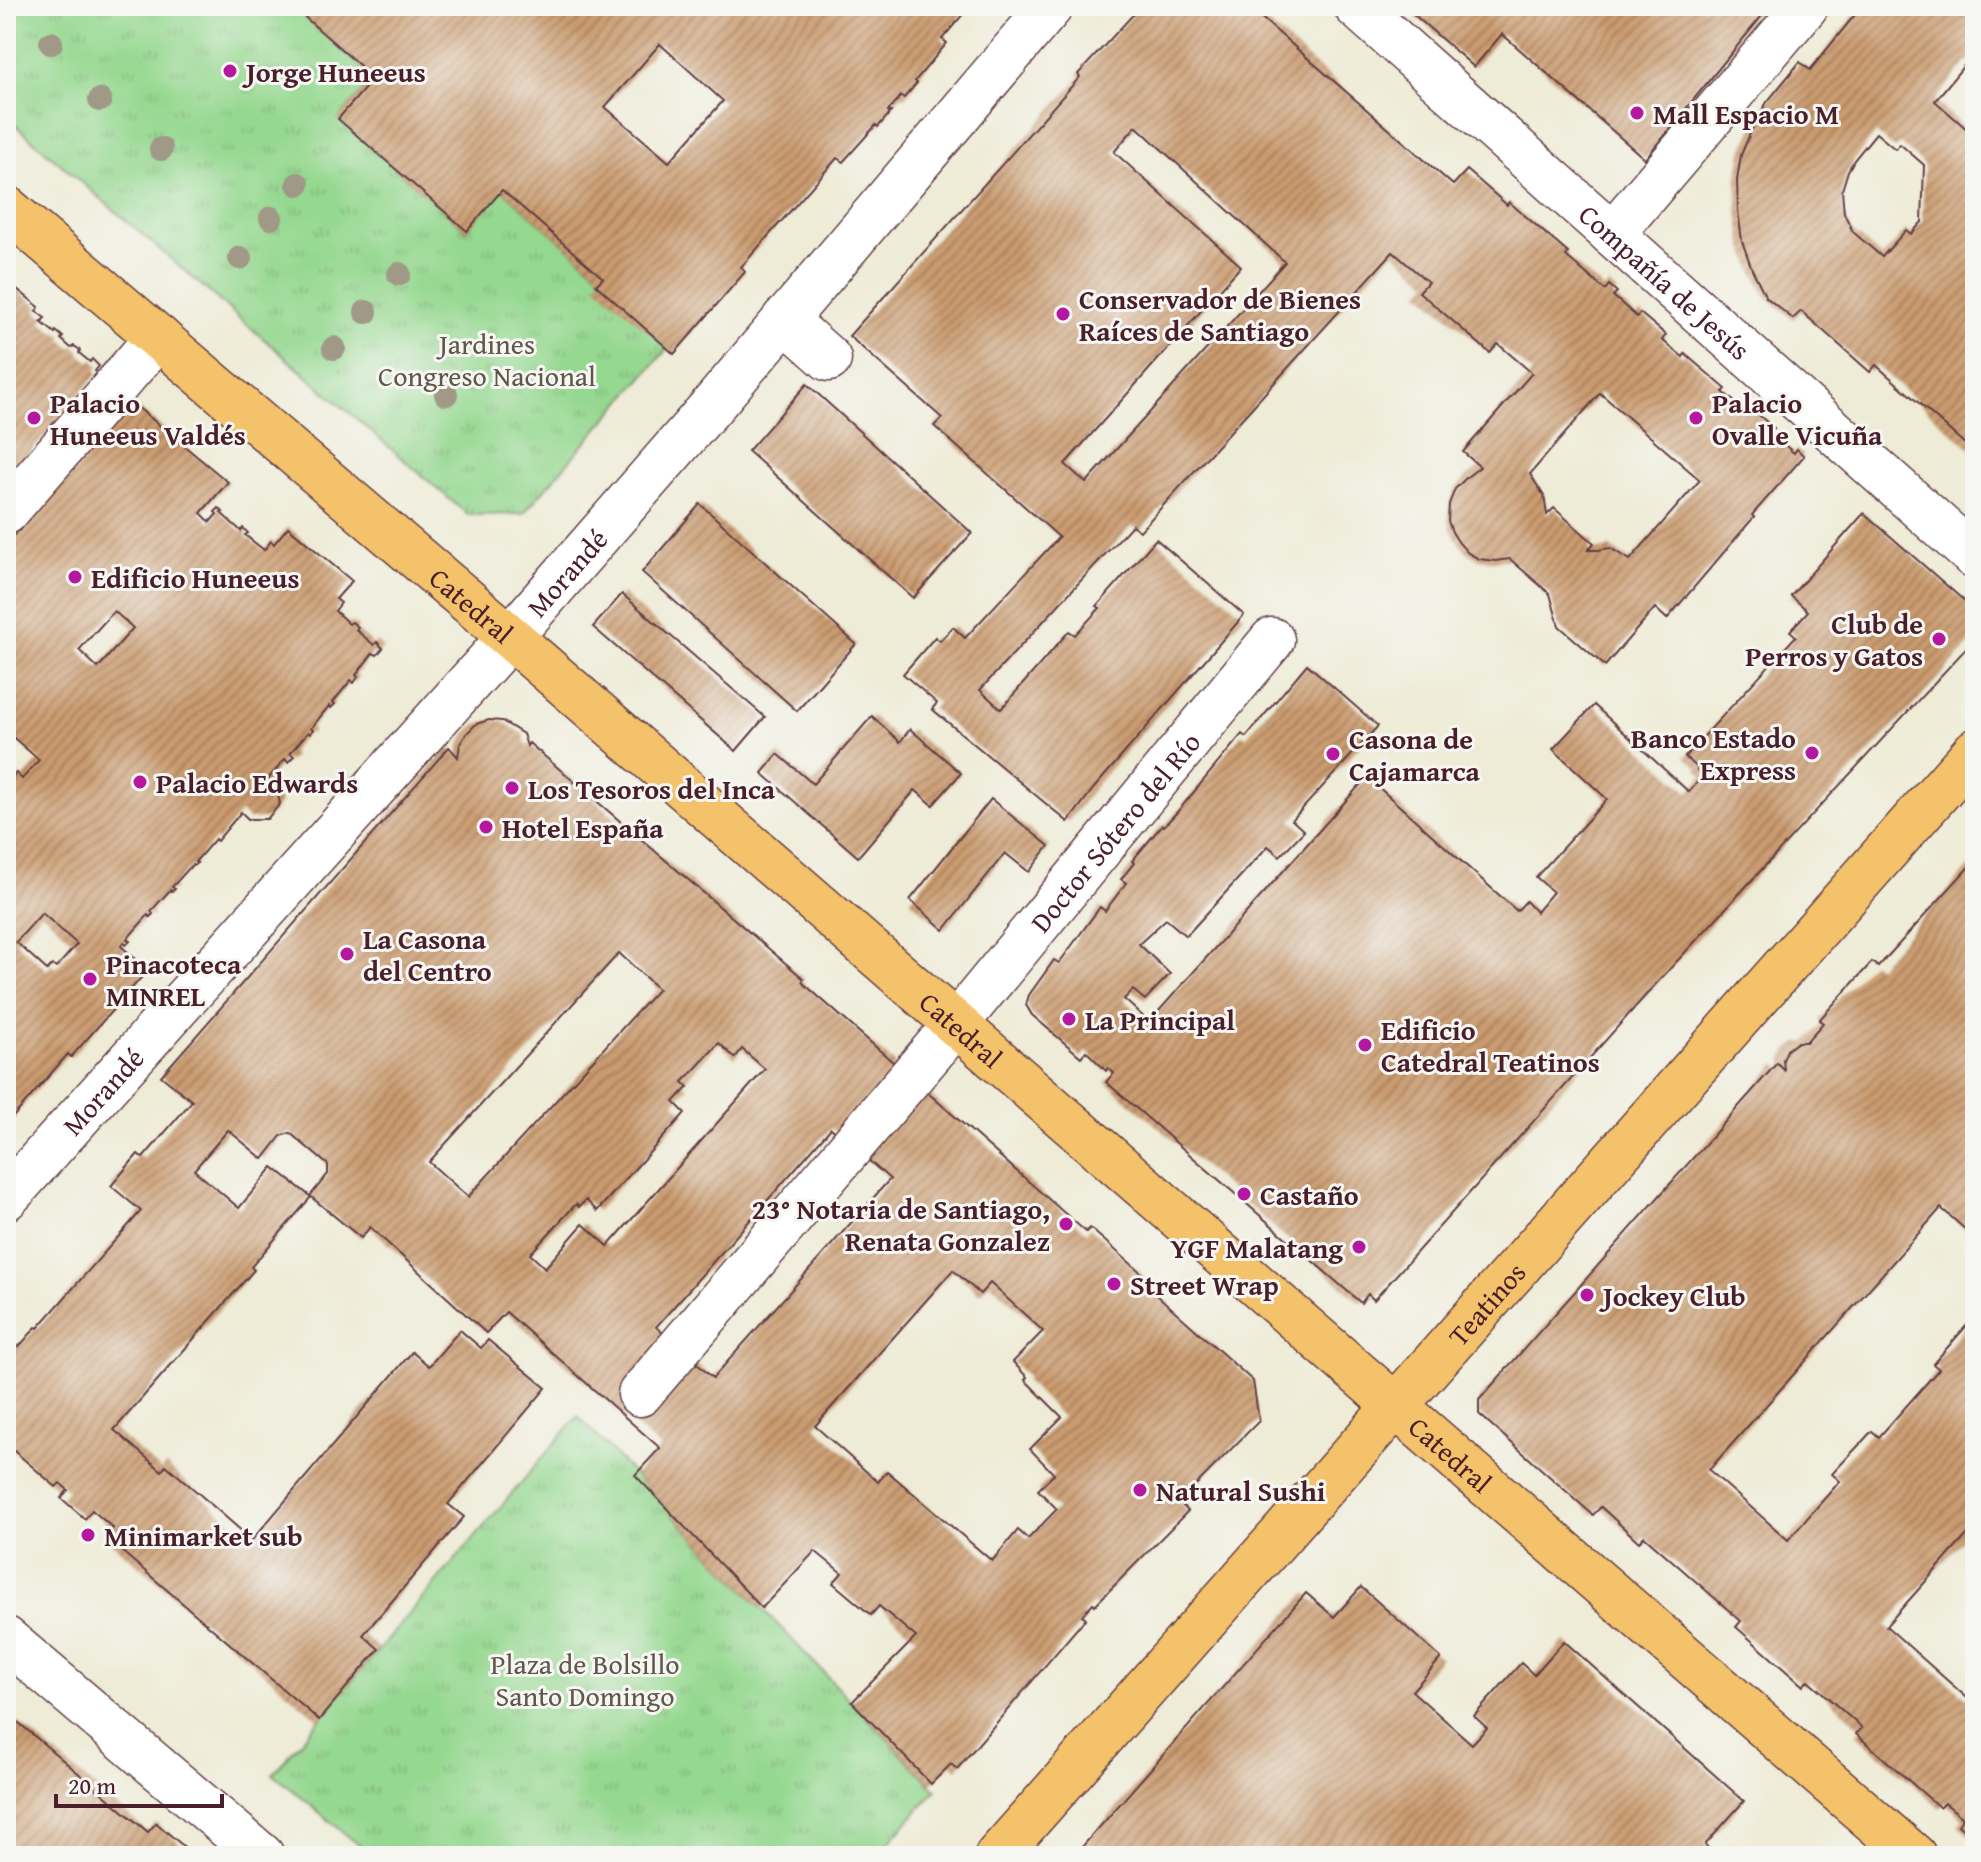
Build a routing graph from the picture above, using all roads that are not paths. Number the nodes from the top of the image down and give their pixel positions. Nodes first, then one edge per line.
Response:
1 (1051, 6) edge
2 (1356, 6) edge
3 (1806, 6) edge
4 (6, 208) edge
5 (1612, 234) junction
6 (784, 319) junction
7 (158, 337) junction
8 (829, 359) dead end
9 (6, 512) edge
10 (1975, 557) edge
11 (510, 637) junction
12 (1272, 640) dead end
13 (1975, 751) edge
14 (956, 1024) junction
15 (6, 1198) edge
16 (640, 1394) dead end
17 (1396, 1406) junction
18 (6, 1639) edge
19 (262, 1856) edge
20 (997, 1856) edge
21 (1914, 1856) edge

1 - 6 street, Morandé
2 - 5 street, Compañía de Jesús
3 - 5 street
4 - 7 main road, Catedral
5 - 10 street, Compañía de Jesús
6 - 8 street
6 - 11 street, Morandé
7 - 9 street
7 - 11 main road, Catedral
11 - 14 main road, Catedral
11 - 15 street, Morandé
12 - 14 street, Doctor Sótero del Río
13 - 17 main road, Teatinos
14 - 16 street, Doctor Sótero del Río
14 - 17 main road, Catedral
17 - 20 main road, Teatinos
17 - 21 main road, Catedral
18 - 19 street

